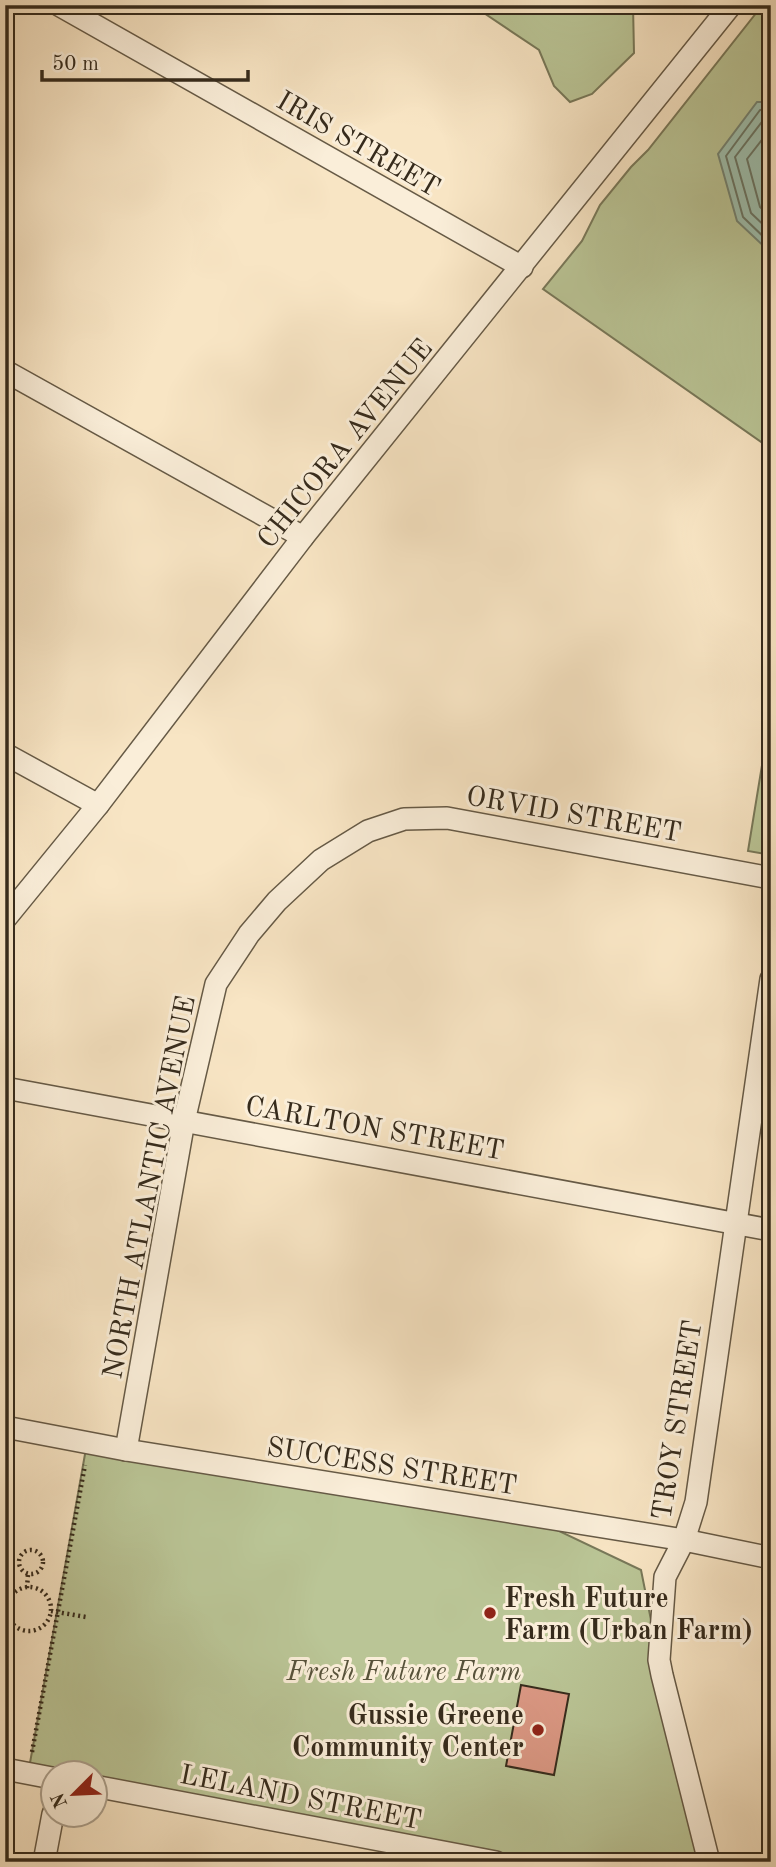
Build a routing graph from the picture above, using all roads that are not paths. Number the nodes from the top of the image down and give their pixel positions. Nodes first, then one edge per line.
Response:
1 (59, 5) edge
2 (731, 5) edge
3 (522, 267) junction
4 (5, 371) edge
5 (303, 537) junction
6 (5, 754) edge
7 (98, 805) junction
8 (368, 831) joint
9 (771, 878) edge
10 (5, 919) edge
11 (771, 979) edge
12 (5, 1088) edge
13 (184, 1121) junction
14 (735, 1222) junction
15 (771, 1228) edge
16 (5, 1427) edge
17 (126, 1450) junction
18 (684, 1540) junction
19 (771, 1558) edge
20 (5, 1769) edge
21 (38, 1775) edge
22 (108, 1789) edge
23 (50, 1828) edge
24 (44, 1862) edge
25 (496, 1862) edge
26 (709, 1862) edge

1 - 3 street, IRIS STREET
2 - 3 street, CHICORA AVENUE
3 - 5 street, CHICORA AVENUE
4 - 5 street
5 - 7 street, CHICORA AVENUE
6 - 7 street
7 - 10 street, CHICORA AVENUE
8 - 9 street, ORVID STREET
8 - 13 street, NORTH ATLANTIC AVENUE
11 - 14 street, TROY STREET
12 - 13 street, CARLTON STREET
13 - 14 street, CARLTON STREET
13 - 17 street, NORTH ATLANTIC AVENUE
14 - 15 street, CARLTON STREET
14 - 18 street, TROY STREET
16 - 17 street, SUCCESS STREET
17 - 18 street, SUCCESS STREET
18 - 19 street, SUCCESS STREET
18 - 26 street, TROY STREET
20 - 21 street
22 - 25 street, LELAND STREET
23 - 24 street

